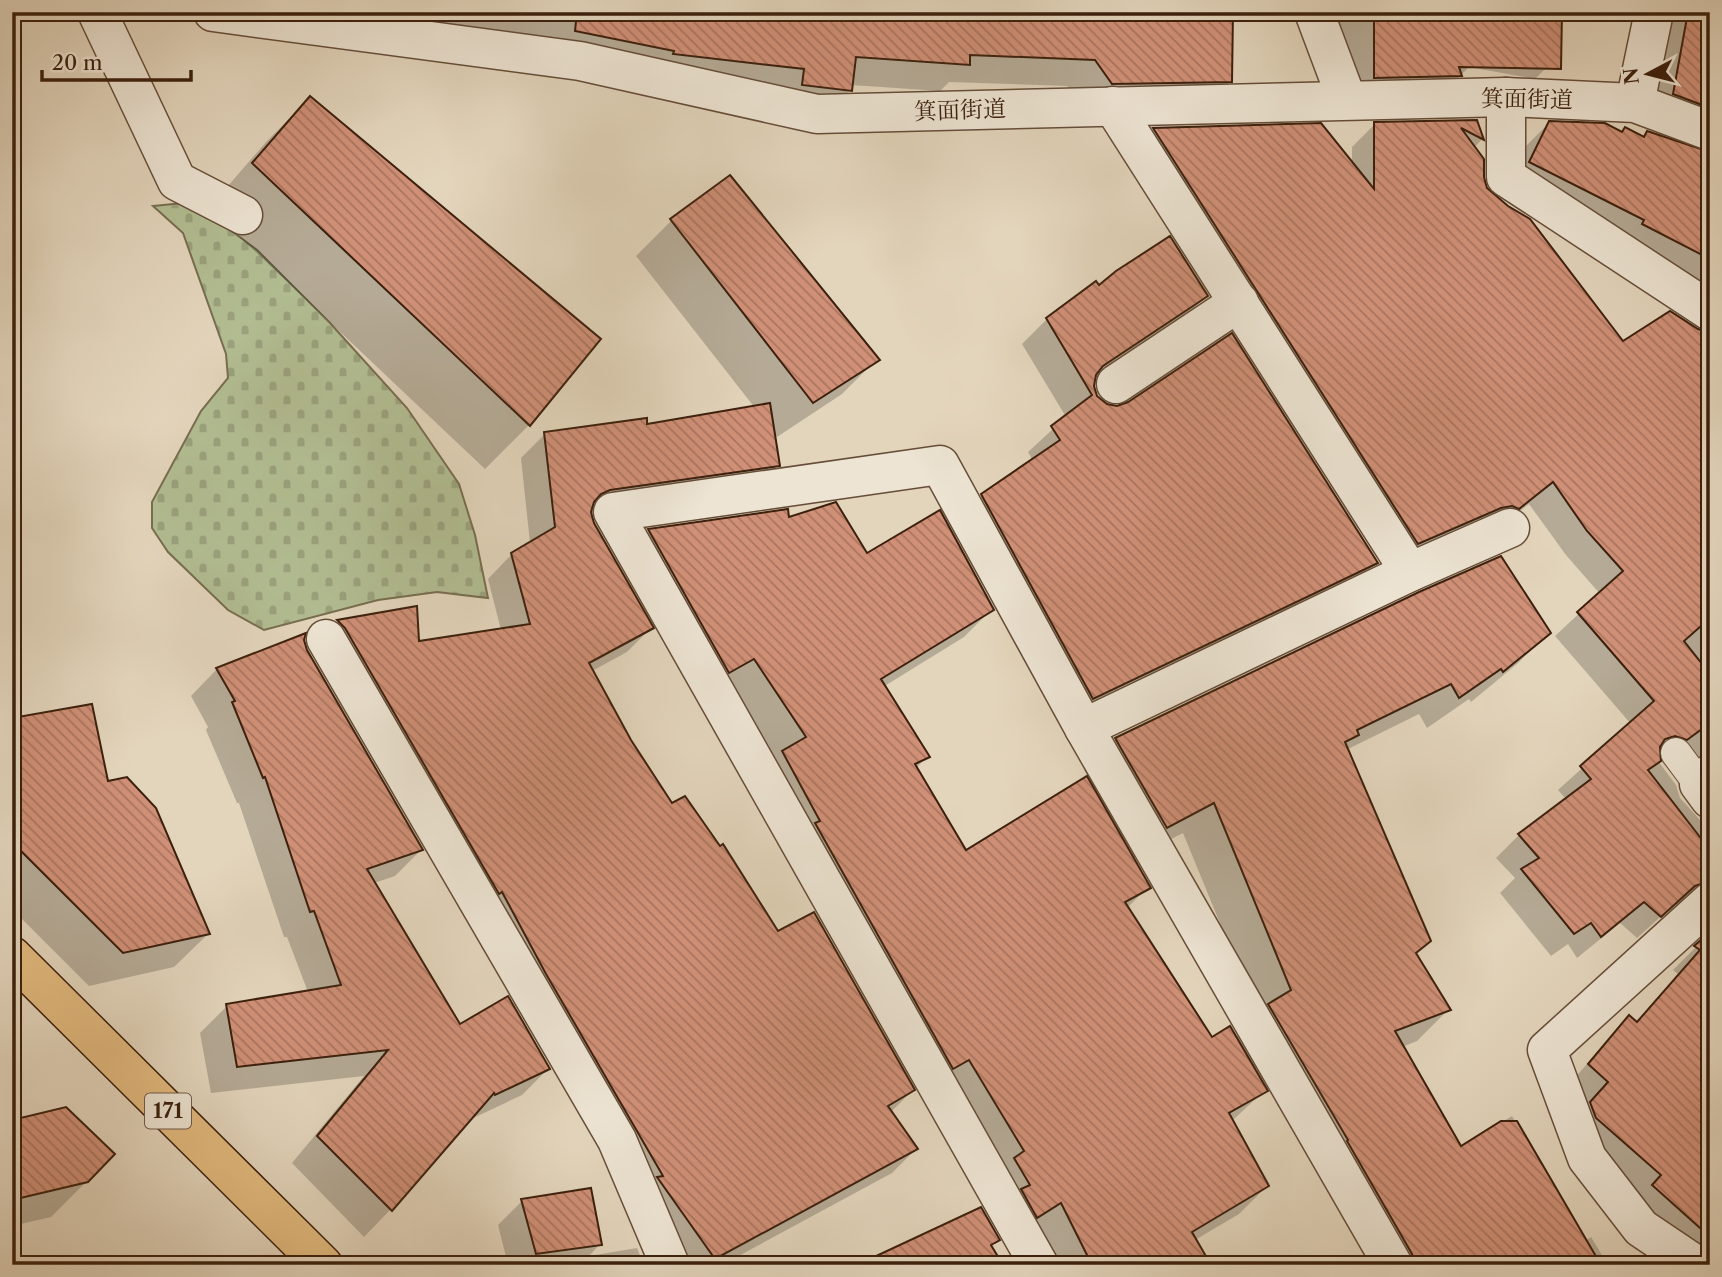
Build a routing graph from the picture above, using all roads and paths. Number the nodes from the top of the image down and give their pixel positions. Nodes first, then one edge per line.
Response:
1 (97, 12) edge
2 (214, 12) edge
3 (1314, 12) edge
4 (1654, 12) edge
5 (1506, 97) junction
6 (1347, 100) junction
7 (1635, 103) junction
8 (1113, 106) junction
9 (1710, 131) edge
10 (243, 215) dead end
11 (1238, 302) junction
12 (1710, 311) edge
13 (1116, 384) dead end
14 (1510, 528) dead end
15 (1410, 572) junction
16 (326, 639) dead end
17 (1084, 728) junction
18 (1676, 752) dead end
19 (1706, 786) edge
20 (1710, 902) edge
21 (12, 956) edge
22 (323, 1265) edge
23 (670, 1265) edge
24 (1039, 1265) edge
25 (1393, 1265) edge
26 (1696, 1265) edge

1 - 10 street
2 - 8 street, 箕面街道
3 - 6 street
4 - 7 street
5 - 6 street, 箕面街道
5 - 7 street, 箕面街道
5 - 12 street
6 - 8 street, 箕面街道
7 - 9 street, 箕面街道
8 - 11 street
11 - 13 street
11 - 15 street
14 - 15 street
15 - 17 street
16 - 23 street
17 - 24 street
17 - 25 street
18 - 19 lane
20 - 26 street
21 - 22 highway, 171

